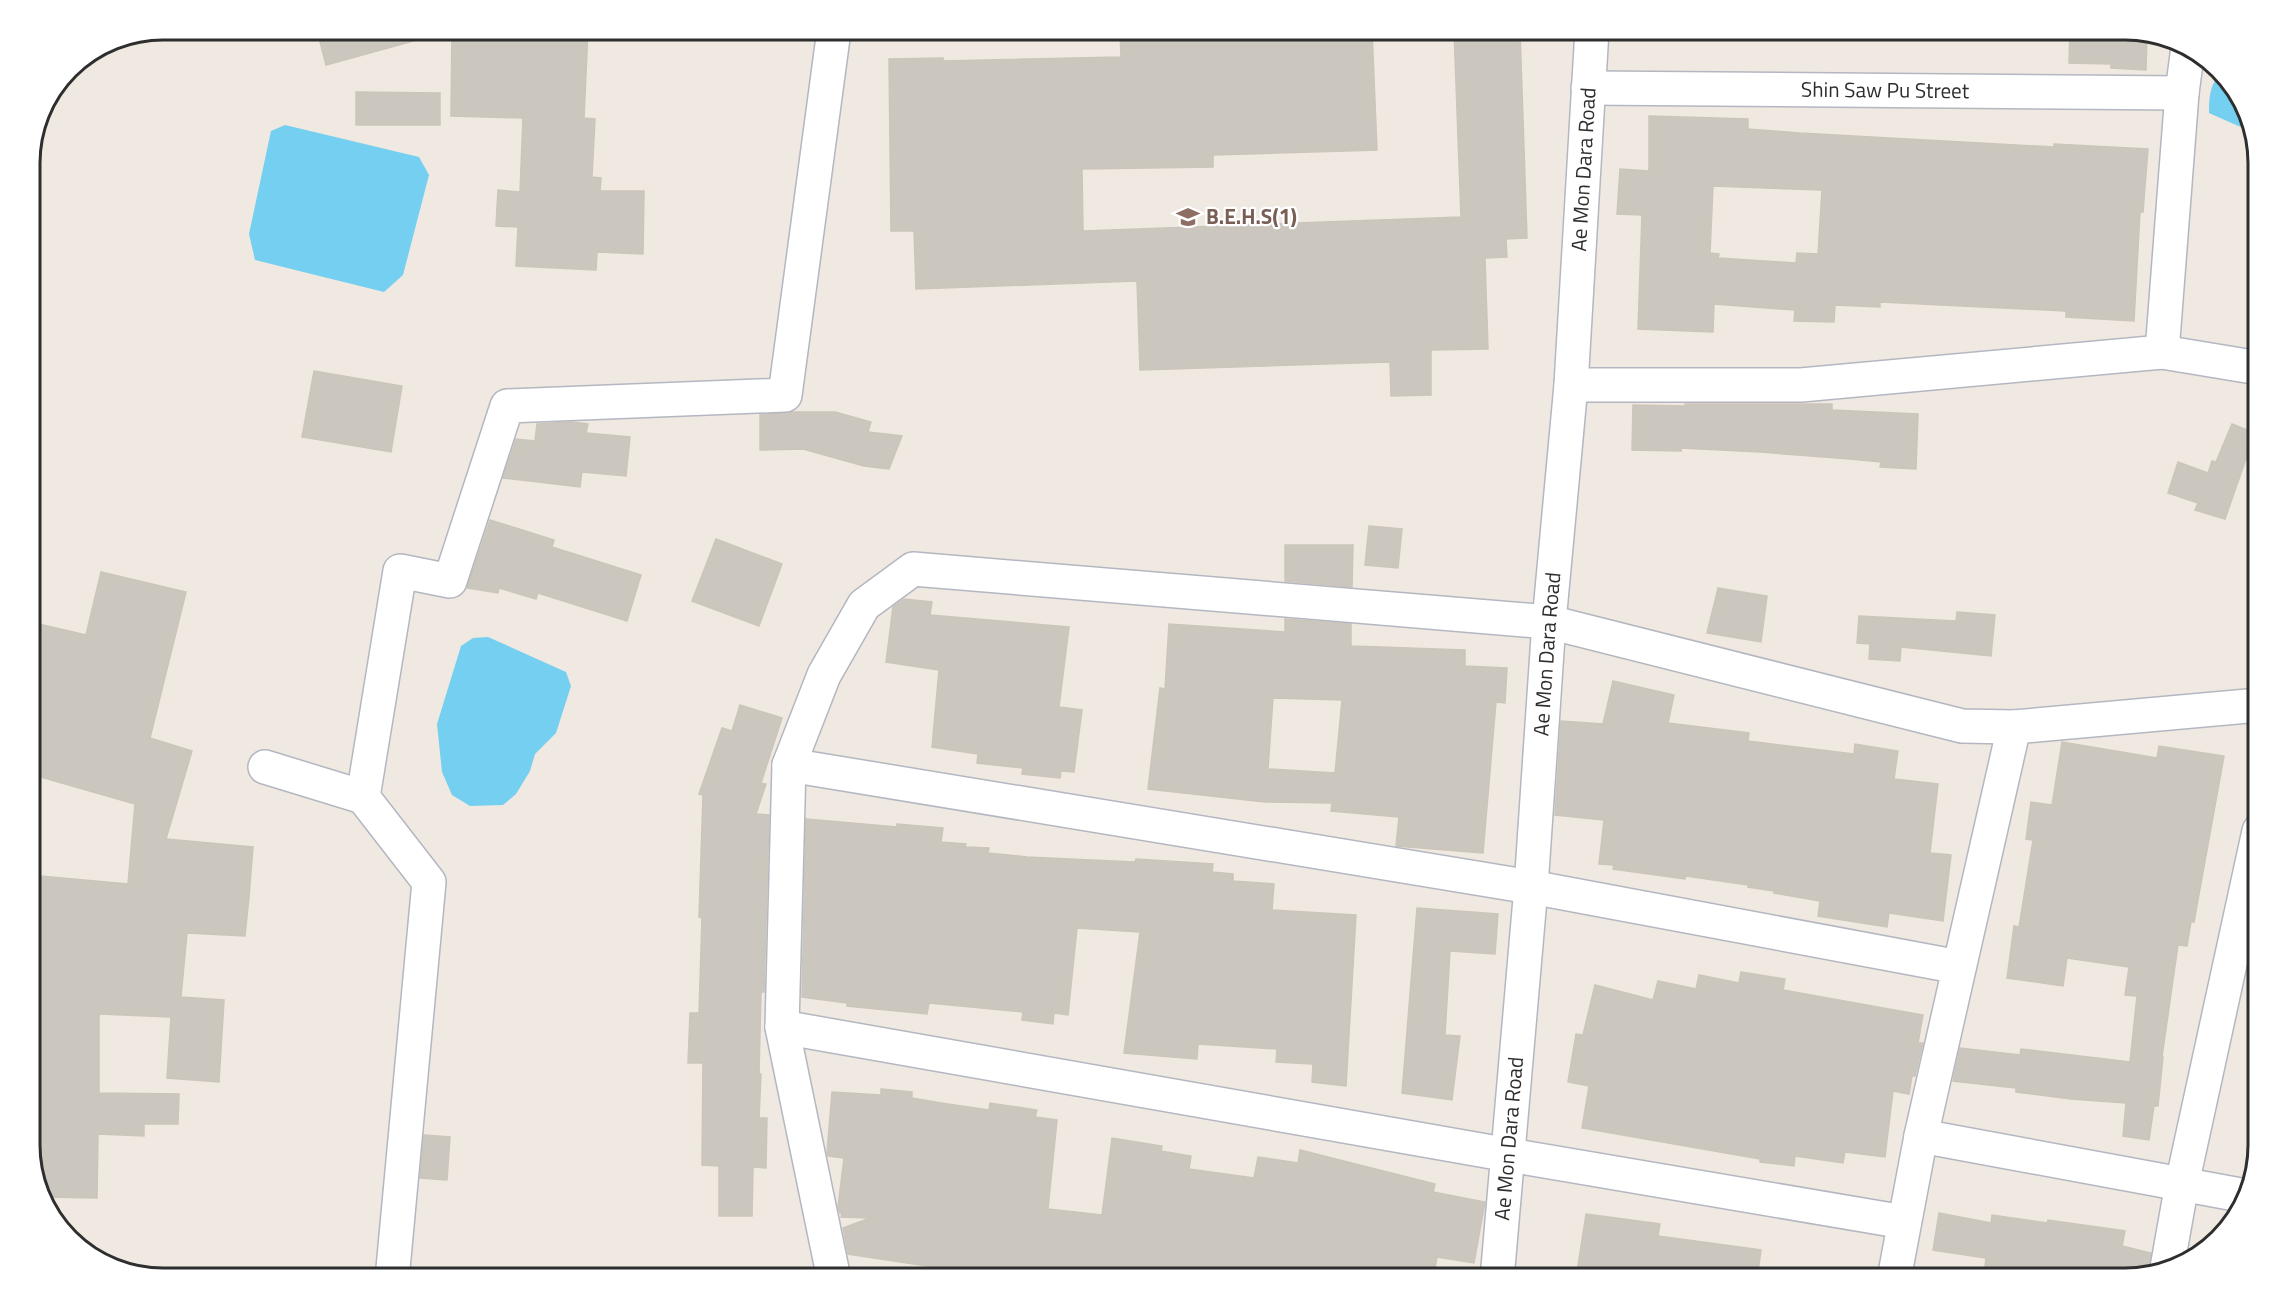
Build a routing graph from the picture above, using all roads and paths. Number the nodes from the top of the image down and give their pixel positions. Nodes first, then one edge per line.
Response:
1 (1591, 40) edge
2 (833, 41) edge
3 (2187, 57) edge
4 (1588, 88) junction
5 (2182, 93) junction
6 (2162, 352) junction
7 (2248, 366) edge
8 (1571, 385) junction
9 (1550, 622) junction
10 (2248, 706) edge
11 (2014, 727) junction
12 (789, 765) junction
13 (265, 767) dead end
14 (363, 797) junction
15 (2248, 881) edge
16 (1531, 887) junction
17 (1959, 967) junction
18 (782, 1028) junction
19 (1921, 1136) junction
20 (1509, 1155) junction
21 (2182, 1184) junction
22 (2238, 1195) edge
23 (1904, 1222) junction
24 (2169, 1260) edge
25 (393, 1268) edge
26 (832, 1268) edge
27 (1498, 1268) edge
28 (1896, 1268) edge

1 - 4 street, Ae Mon Dara Road
2 - 14 street
3 - 5 street
4 - 5 street, Shin Saw Pu Street
4 - 8 street, Ae Mon Dara Road
5 - 6 street
6 - 7 street
6 - 8 street
8 - 9 street, Ae Mon Dara Road
9 - 11 street
9 - 12 street
9 - 16 street, Ae Mon Dara Road
10 - 11 street
11 - 17 street
12 - 16 street
12 - 18 street
13 - 14 street
14 - 25 street
15 - 21 street
16 - 17 street
16 - 20 street, Ae Mon Dara Road
17 - 19 street
18 - 20 street
18 - 26 street
19 - 21 street
19 - 23 street
20 - 23 street
20 - 27 street, Ae Mon Dara Road
21 - 22 street
21 - 24 street
23 - 28 street

